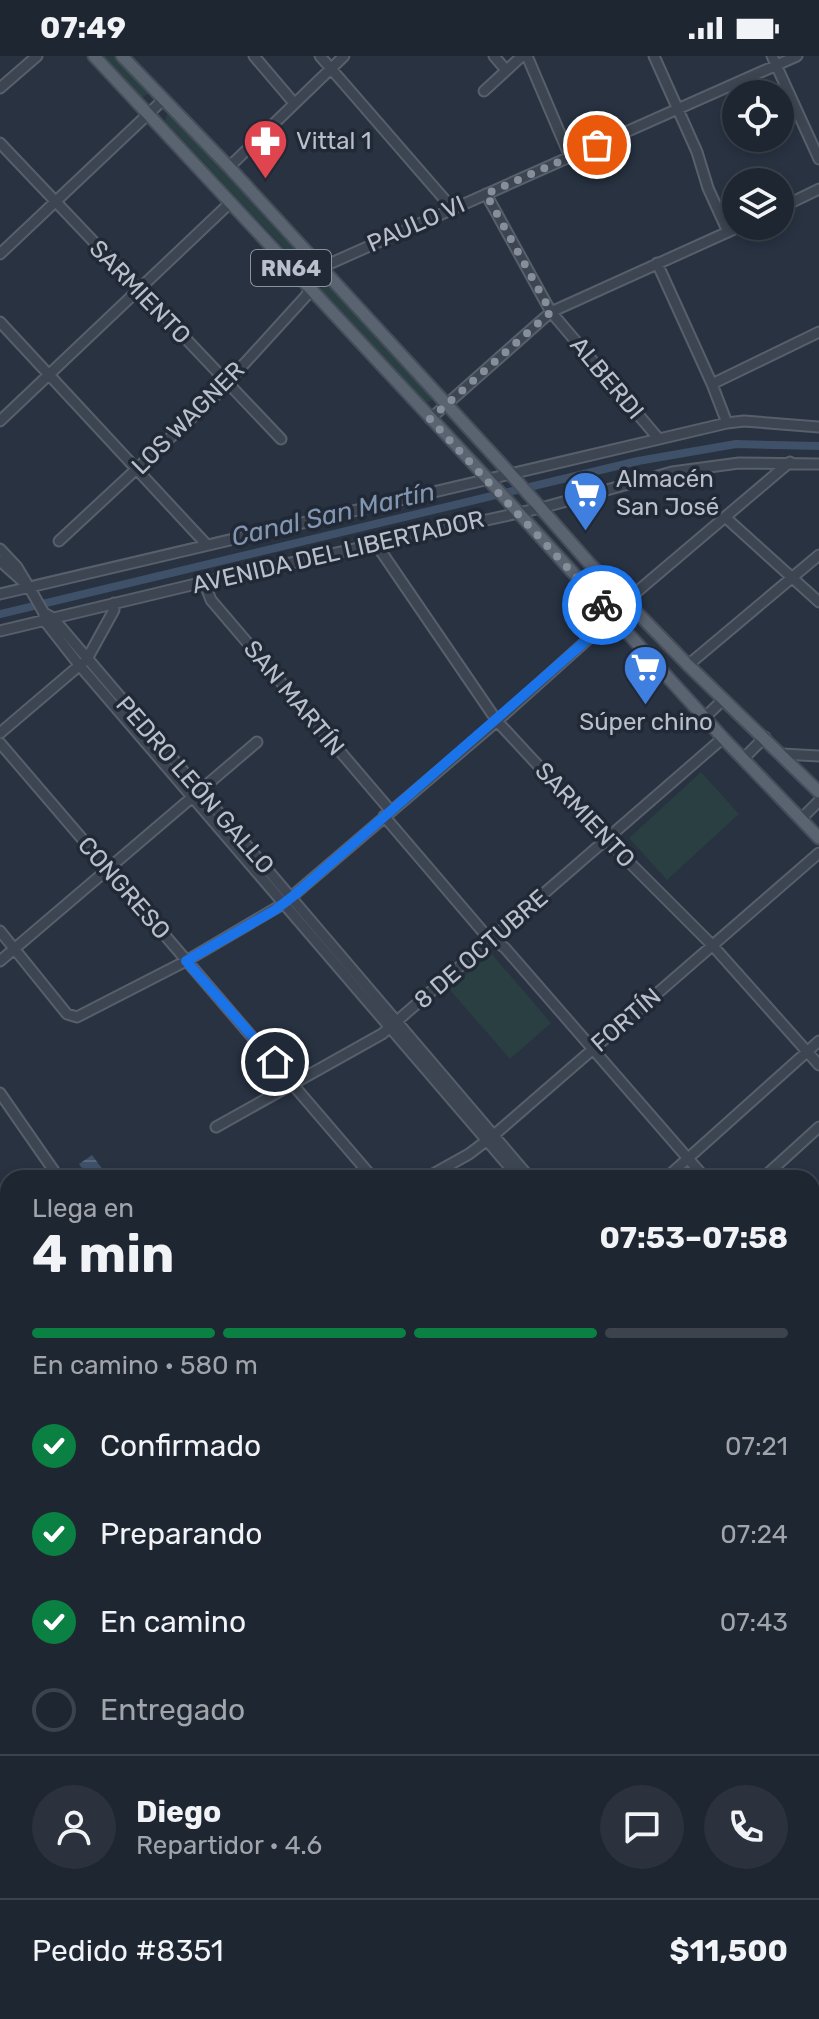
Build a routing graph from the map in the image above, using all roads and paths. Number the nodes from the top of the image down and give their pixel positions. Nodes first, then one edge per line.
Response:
1 (37, 56) edge
2 (94, 56) edge
3 (122, 56) edge
4 (254, 56) edge
5 (320, 56) edge
6 (344, 56) edge
7 (494, 56) edge
8 (524, 56) edge
9 (654, 56) edge
10 (797, 56) edge
11 (774, 61) edge
12 (330, 68) junction
13 (506, 70) junction
14 (0, 88) edge
15 (484, 91) dead end
16 (163, 100) junction
17 (294, 103) junction
18 (678, 110) junction
19 (150, 115) junction
20 (0, 143) edge
21 (570, 157) junction
22 (819, 159) edge
23 (229, 167) junction
24 (819, 189) edge
25 (486, 194) junction
26 (794, 201) edge
27 (55, 202) junction
28 (231, 202) junction
29 (452, 208) junction
30 (722, 219) edge
31 (722, 235) edge
32 (0, 254) edge
33 (657, 263) junction
34 (320, 268) junction
35 (311, 289) junction
36 (138, 291) junction
37 (551, 312) junction
38 (0, 322) edge
39 (819, 332) edge
40 (49, 374) junction
41 (226, 381) junction
42 (712, 384) junction
43 (447, 404) junction
44 (430, 419) junction
45 (0, 421) edge
46 (727, 423) junction
47 (819, 427) edge
48 (658, 438) junction
49 (281, 439) dead end
50 (790, 462) junction
51 (819, 464) edge
52 (138, 468) junction
53 (514, 477) junction
54 (492, 484) junction
55 (537, 504) junction
56 (515, 508) junction
57 (725, 517) junction
58 (59, 541) dead end
59 (376, 544) junction
60 (207, 545) junction
61 (0, 549) edge
62 (819, 555) edge
63 (0, 561) edge
64 (792, 578) junction
65 (204, 582) junction
66 (31, 590) junction
67 (0, 594) edge
68 (626, 601) junction
69 (819, 602) edge
70 (114, 603) junction
71 (47, 617) junction
72 (613, 617) junction
73 (0, 631) edge
74 (84, 662) junction
75 (688, 665) junction
76 (724, 699) junction
77 (704, 718) junction
78 (497, 721) junction
79 (0, 733) edge
80 (765, 737) junction
81 (723, 738) junction
82 (257, 742) dead end
83 (0, 743) edge
84 (782, 754) junction
85 (819, 756) edge
86 (743, 759) junction
87 (819, 792) edge
88 (195, 793) junction
89 (819, 801) edge
90 (387, 813) junction
91 (801, 819) junction
92 (819, 838) edge
93 (607, 840) junction
94 (819, 853) edge
95 (107, 869) junction
96 (288, 900) junction
97 (0, 931) edge
98 (491, 938) junction
99 (713, 946) junction
100 (15, 949) junction
101 (0, 961) edge
102 (186, 961) junction
103 (395, 1024) junction
104 (819, 1041) edge
105 (593, 1048) junction
106 (807, 1052) junction
107 (819, 1065) edge
108 (293, 1083) junction
109 (1, 1096) edge
110 (216, 1127) dead end
111 (819, 1127) edge
112 (490, 1138) junction
113 (688, 1159) junction
114 (53, 1170) edge
115 (366, 1170) edge
116 (440, 1170) edge
117 (513, 1170) edge
118 (522, 1170) edge
119 (675, 1170) edge
120 (698, 1170) edge
121 (772, 1170) edge

1 - 14 street
2 - 19 main road, RN64
3 - 16 main road, RN64
4 - 17 street
5 - 12 street
6 - 12 street
7 - 13 street
8 - 13 street
8 - 21 street
9 - 18 street
10 - 11 street, PAULO VI
11 - 18 street, PAULO VI
11 - 22 street
12 - 17 street
12 - 29 street
13 - 15 street
16 - 19 street
16 - 23 main road, RN64
17 - 23 street
18 - 21 street, PAULO VI
18 - 30 street
19 - 27 street
19 - 28 main road, RN64
20 - 27 street, SARMIENTO
21 - 25 street, PAULO VI
23 - 34 main road, RN64
24 - 26 street
25 - 29 street, PAULO VI
25 - 37 street, ALBERDI
27 - 32 street
27 - 36 street, SARMIENTO
28 - 35 main road, RN64
28 - 36 street
29 - 34 street, PAULO VI
31 - 33 street
33 - 37 street
33 - 42 street
34 - 35 street
34 - 43 main road, RN64
35 - 41 street, LOS WAGNER
35 - 44 main road, RN64
36 - 40 street
36 - 41 street, SARMIENTO
37 - 43 street
37 - 48 street, ALBERDI
38 - 40 street
39 - 42 street
40 - 45 street
40 - 52 street
41 - 49 street, SARMIENTO
41 - 52 street, LOS WAGNER
42 - 46 street
43 - 44 street
43 - 53 main road, RN64
44 - 54 main road, RN64
46 - 47 street, AVENIDA DEL LIBERTADOR
46 - 48 street, AVENIDA DEL LIBERTADOR
48 - 53 street, AVENIDA DEL LIBERTADOR
50 - 51 street, AVENIDA DEL LIBERTADOR
50 - 55 street, AVENIDA DEL LIBERTADOR
50 - 57 street
52 - 58 street, LOS WAGNER
52 - 60 street
53 - 54 street, AVENIDA DEL LIBERTADOR
53 - 55 main road, RN64
54 - 56 main road, RN64
54 - 60 street, AVENIDA DEL LIBERTADOR
55 - 56 street, AVENIDA DEL LIBERTADOR
55 - 68 main road, RN64
56 - 59 street, AVENIDA DEL LIBERTADOR
56 - 72 main road, RN64
57 - 64 street
57 - 68 street
59 - 65 street, AVENIDA DEL LIBERTADOR
59 - 78 street, SARMIENTO
60 - 66 street, AVENIDA DEL LIBERTADOR
61 - 66 street, PEDRO LEÓN GALLO
62 - 64 street
63 - 66 street, PEDRO LEÓN GALLO
64 - 69 street
64 - 75 street
65 - 70 street, AVENIDA DEL LIBERTADOR
65 - 90 street, SAN MARTÍN
66 - 67 street, AVENIDA DEL LIBERTADOR
66 - 71 street, PEDRO LEÓN GALLO
68 - 72 street
68 - 75 main road, RN64
70 - 71 street, AVENIDA DEL LIBERTADOR
70 - 74 street
71 - 73 street, AVENIDA DEL LIBERTADOR
71 - 74 street, PEDRO LEÓN GALLO
72 - 77 main road, RN64
72 - 78 street
74 - 79 street
74 - 88 street, PEDRO LEÓN GALLO
75 - 76 main road, RN64
76 - 77 street
76 - 80 main road, RN64
77 - 81 main road, RN64
78 - 90 street
78 - 93 street, SARMIENTO
80 - 84 main road, RN64
80 - 86 street
81 - 86 main road, RN64
81 - 93 street, 8 DE OCTUBRE
82 - 88 street
83 - 95 street, CONGRESO
84 - 85 street
84 - 87 main road, RN64
86 - 91 main road, RN64
88 - 95 street
88 - 96 street, PEDRO LEÓN GALLO
89 - 91 street
90 - 96 street
90 - 98 street, SAN MARTÍN
91 - 92 main road, RN64
93 - 98 street, 8 DE OCTUBRE
93 - 99 street, SARMIENTO
94 - 99 street, FORTÍN
95 - 100 street
95 - 102 street, CONGRESO
96 - 102 street
96 - 103 street, PEDRO LEÓN GALLO
97 - 100 street
98 - 103 street, 8 DE OCTUBRE
98 - 105 street, SAN MARTÍN
99 - 105 street, FORTÍN
99 - 106 street, SARMIENTO
100 - 101 street
100 - 102 street
102 - 108 street, CONGRESO
103 - 108 street, 8 DE OCTUBRE
103 - 112 street, PEDRO LEÓN GALLO
104 - 106 street
105 - 112 street, FORTÍN
105 - 113 street, SAN MARTÍN
106 - 107 street, SARMIENTO
106 - 113 street
108 - 110 street, 8 DE OCTUBRE
108 - 115 street, CONGRESO
109 - 114 street
111 - 121 street
112 - 116 street, FORTÍN
112 - 117 street, PEDRO LEÓN GALLO
112 - 118 street, PEDRO LEÓN GALLO
113 - 119 street
113 - 120 street, SAN MARTÍN

